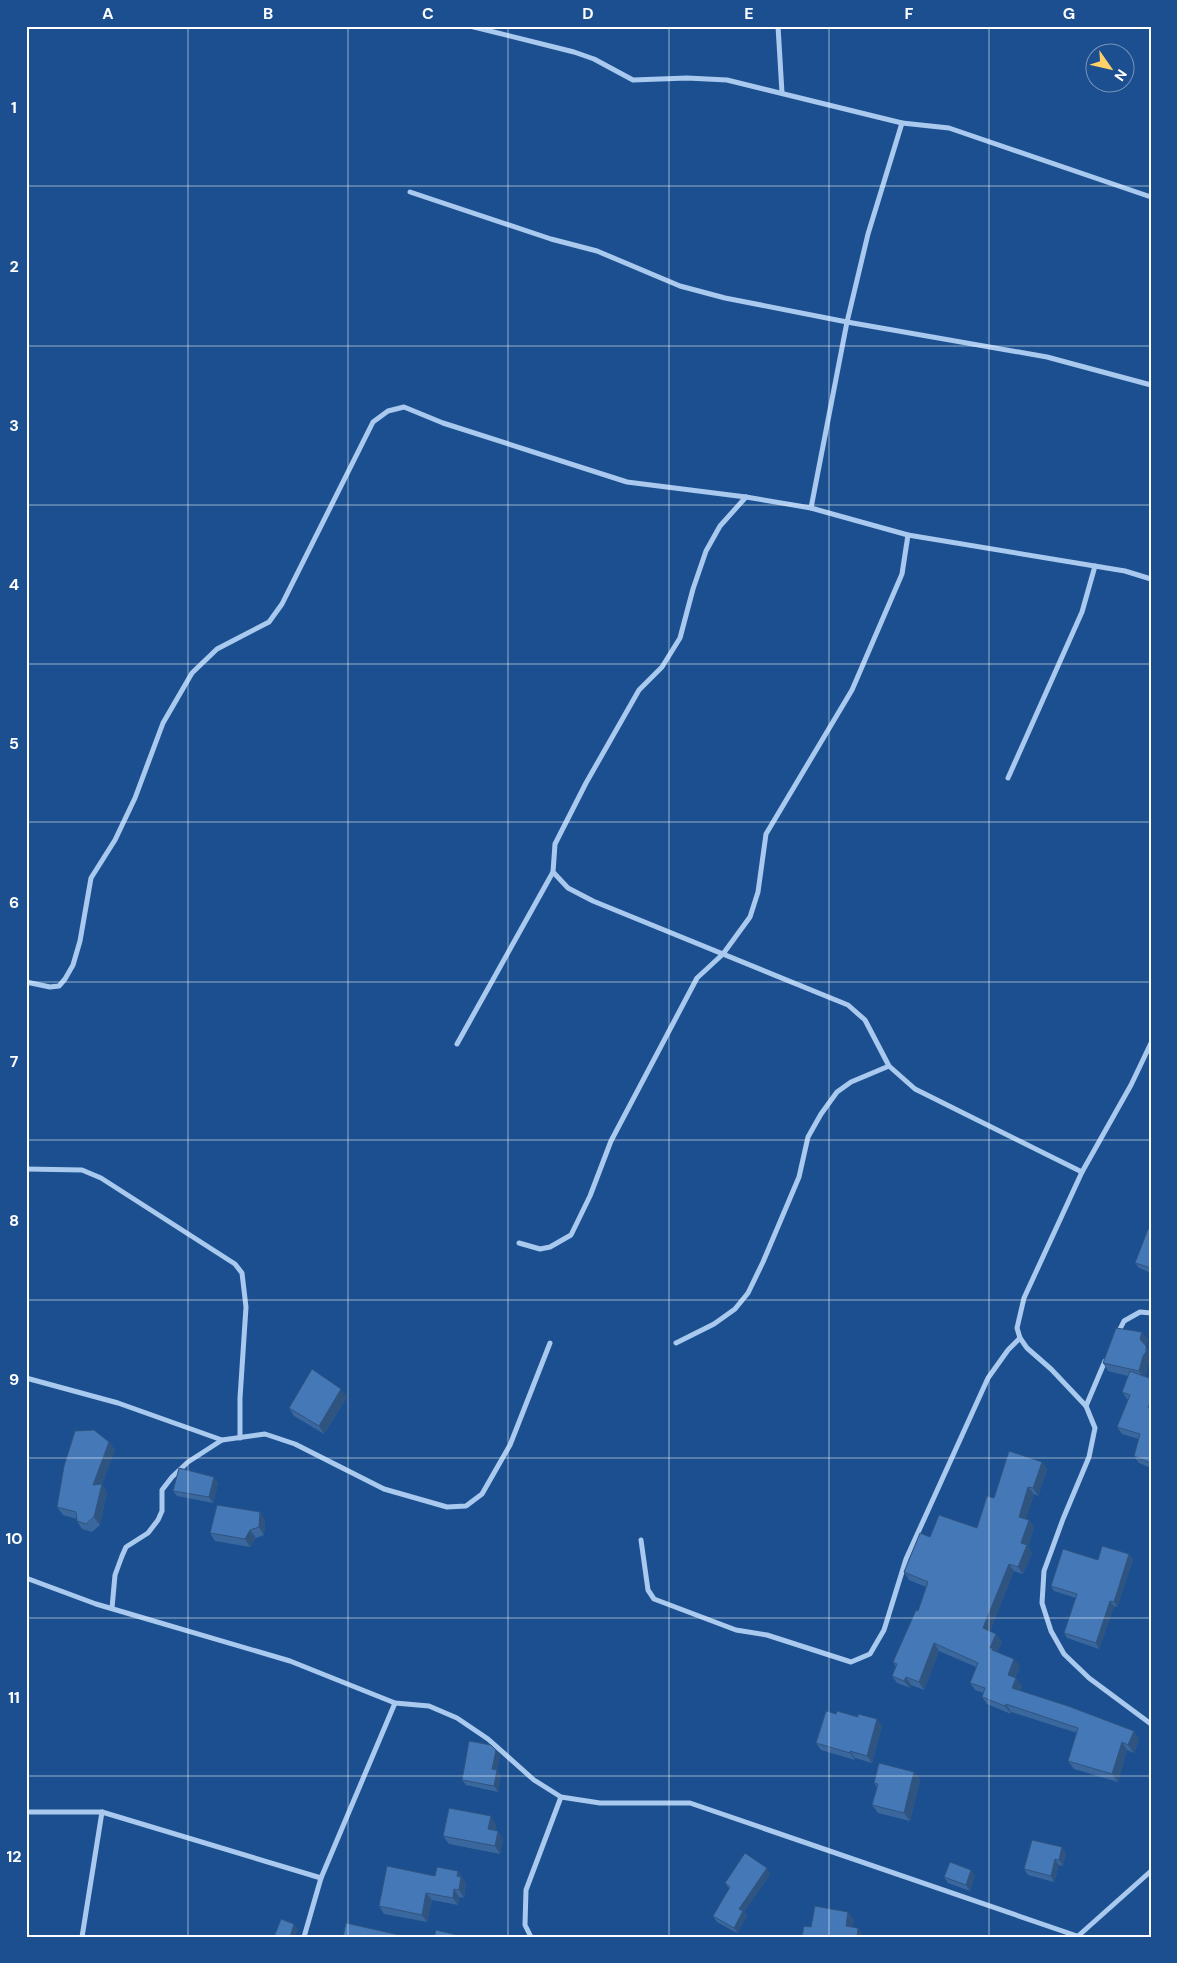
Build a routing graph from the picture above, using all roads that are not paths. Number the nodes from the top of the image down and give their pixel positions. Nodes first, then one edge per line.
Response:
1 (470, 26) edge
2 (778, 26) edge
3 (782, 93) junction
4 (902, 123) junction
5 (410, 192) dead end
6 (1151, 197) edge
7 (847, 322) junction
8 (1151, 385) edge
9 (746, 497) junction
10 (811, 508) junction
11 (908, 535) junction
12 (1095, 566) junction
13 (1151, 579) edge
14 (1008, 778) dead end
15 (552, 872) junction
16 (724, 954) junction
17 (26, 982) edge
18 (1151, 1043) edge
19 (457, 1044) dead end
20 (889, 1066) junction
21 (26, 1169) edge
22 (1082, 1172) junction
23 (519, 1243) dead end
24 (1151, 1313) edge
25 (1020, 1338) junction
26 (550, 1343) dead end
27 (676, 1343) dead end
28 (1112, 1345) edge
29 (1108, 1353) edge
30 (26, 1378) edge
31 (1086, 1406) junction
32 (240, 1438) junction
33 (222, 1440) junction
34 (640, 1540) dead end
35 (26, 1578) edge
36 (112, 1608) junction
37 (396, 1703) junction
38 (1151, 1724) edge
39 (561, 1797) junction
40 (26, 1812) edge
41 (102, 1812) junction
42 (1151, 1871) edge
43 (321, 1878) junction
44 (1077, 1936) edge
45 (82, 1937) edge
46 (304, 1937) edge
47 (531, 1937) edge

1 - 3 street
2 - 3 street
3 - 4 street
4 - 6 street
4 - 7 street
5 - 7 street
7 - 8 street
7 - 10 street
9 - 10 street
9 - 15 street
9 - 17 street
10 - 11 street
11 - 12 street
11 - 16 street
12 - 13 street
12 - 14 street
15 - 16 street
15 - 19 street
16 - 20 street
16 - 23 street
18 - 22 street
20 - 22 street
20 - 27 street
21 - 32 street
22 - 25 street
24 - 28 street
25 - 31 street
25 - 34 street
26 - 32 street
29 - 31 street
30 - 33 street
31 - 38 street
32 - 33 street
33 - 36 street
35 - 36 street
36 - 37 street
37 - 39 street
37 - 43 street
39 - 44 street
39 - 47 street
40 - 41 street
41 - 43 street
41 - 45 street
42 - 44 street
43 - 46 street

